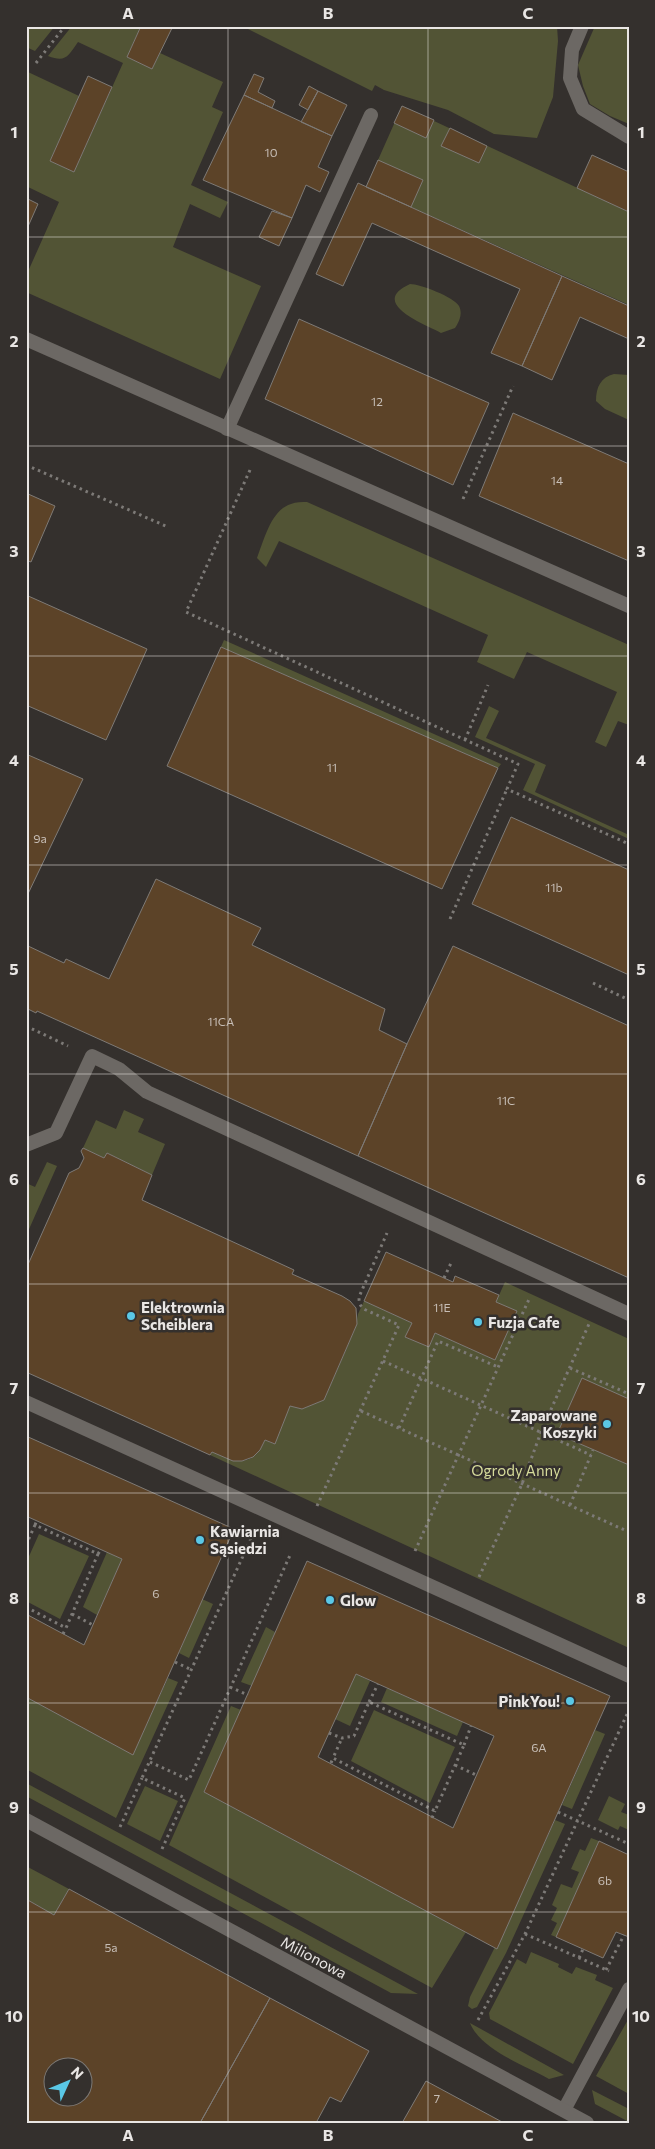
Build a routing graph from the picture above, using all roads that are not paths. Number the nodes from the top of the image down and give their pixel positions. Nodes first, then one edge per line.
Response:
1 (582, 26) edge
2 (371, 115) dead end
3 (629, 137) edge
4 (26, 339) edge
5 (227, 429) junction
6 (629, 606) edge
7 (26, 1145) edge
8 (629, 1314) edge
9 (26, 1402) edge
10 (629, 1676) edge
11 (26, 1820) edge
12 (629, 1988) edge
13 (564, 2110) junction
14 (587, 2123) edge

1 - 3 street
2 - 5 street
4 - 5 street
5 - 6 street
7 - 8 street
9 - 10 street
11 - 13 street, Milionowa
12 - 13 street
13 - 14 street, Milionowa

